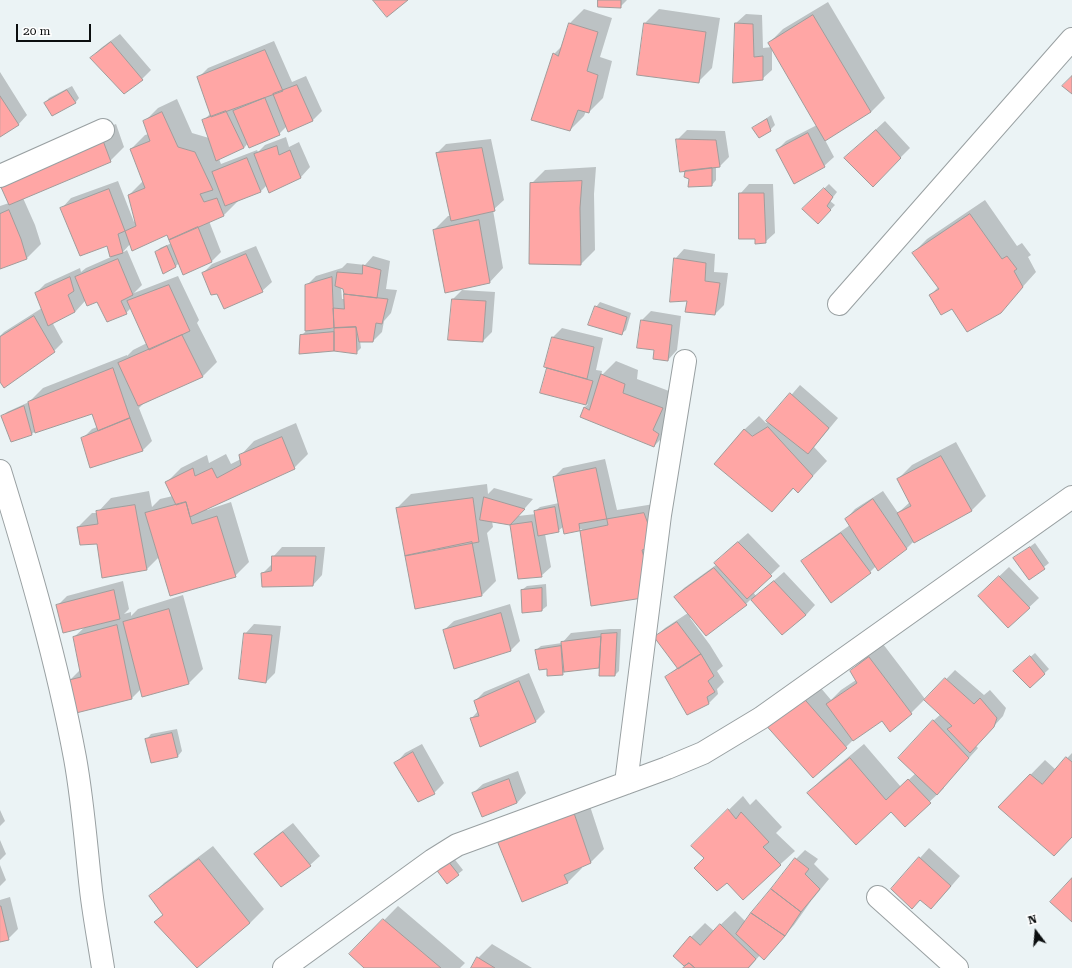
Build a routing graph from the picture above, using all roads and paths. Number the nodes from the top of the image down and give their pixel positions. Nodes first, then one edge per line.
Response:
1 (1072, 39) edge
2 (103, 130) dead end
3 (0, 176) edge
4 (839, 304) dead end
5 (685, 361) dead end
6 (0, 471) edge
7 (1072, 497) edge
8 (626, 783) junction
9 (878, 897) dead end
10 (103, 968) edge
11 (284, 968) edge
12 (957, 968) edge

1 - 4 street
2 - 3 street
5 - 8 street
6 - 10 street
7 - 8 street
8 - 11 street
9 - 12 street

